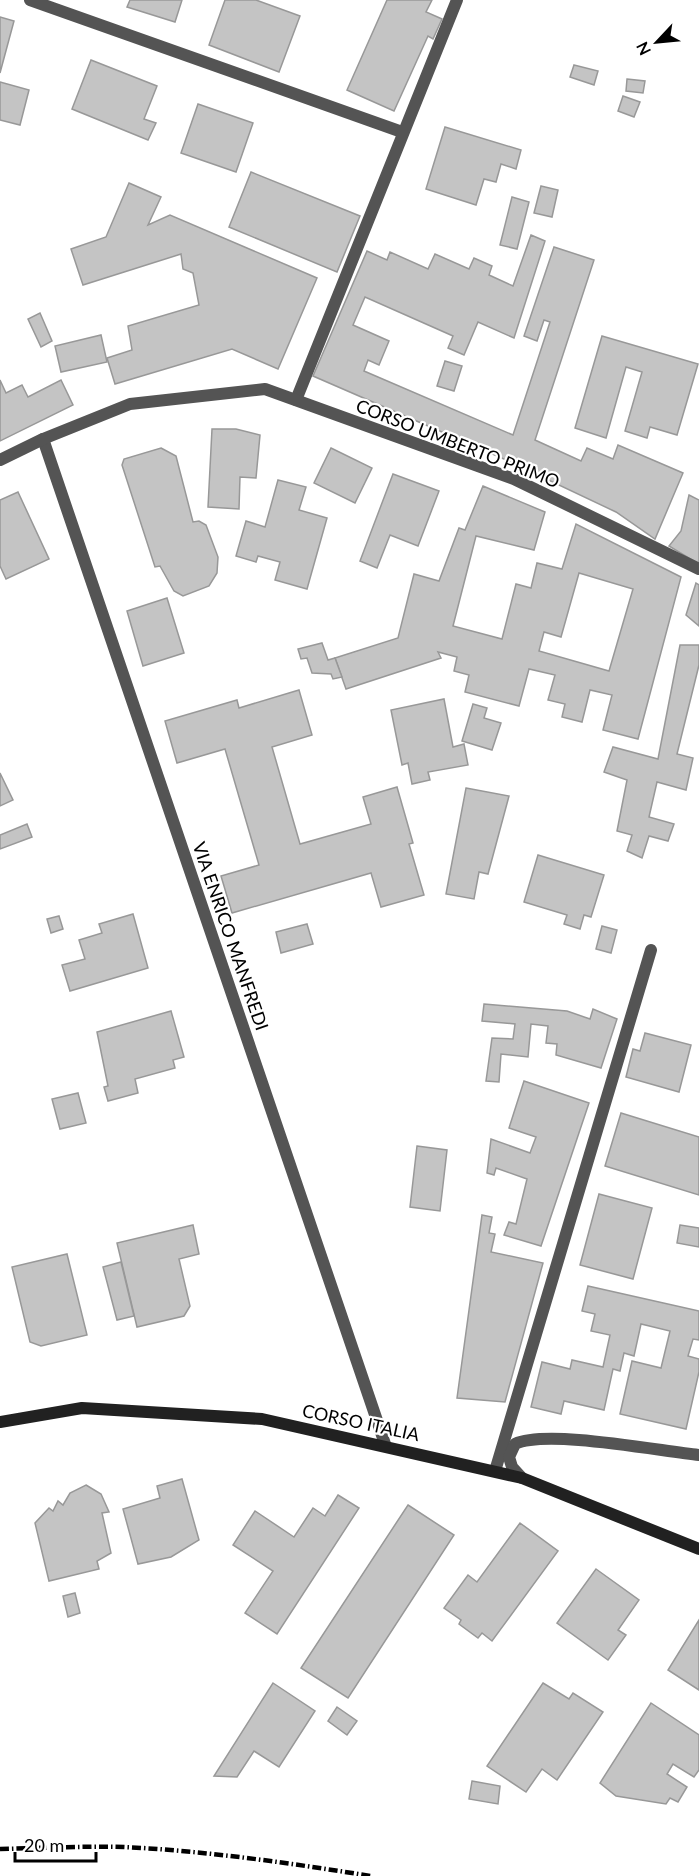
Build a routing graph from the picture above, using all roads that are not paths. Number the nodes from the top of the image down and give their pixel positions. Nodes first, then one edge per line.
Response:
1 (30, 0) edge
2 (457, 0) edge
3 (402, 132) junction
4 (296, 400) junction
5 (43, 439) junction
6 (0, 460) edge
7 (699, 569) edge
8 (651, 950) dead end
9 (0, 1422) edge
10 (385, 1444) junction
11 (699, 1455) edge
12 (495, 1471) junction
13 (522, 1478) junction
14 (699, 1549) edge

1 - 3 street
2 - 3 street
3 - 4 street
4 - 5 street, CORSO UMBERTO PRIMO
4 - 7 street, CORSO UMBERTO PRIMO
5 - 6 street
5 - 10 street, VIA ENRICO MANFREDI
8 - 12 street
9 - 10 main road, CORSO ITALIA
10 - 12 main road, CORSO ITALIA
11 - 13 street
12 - 13 main road, CORSO ITALIA
13 - 14 main road, CORSO ITALIA

